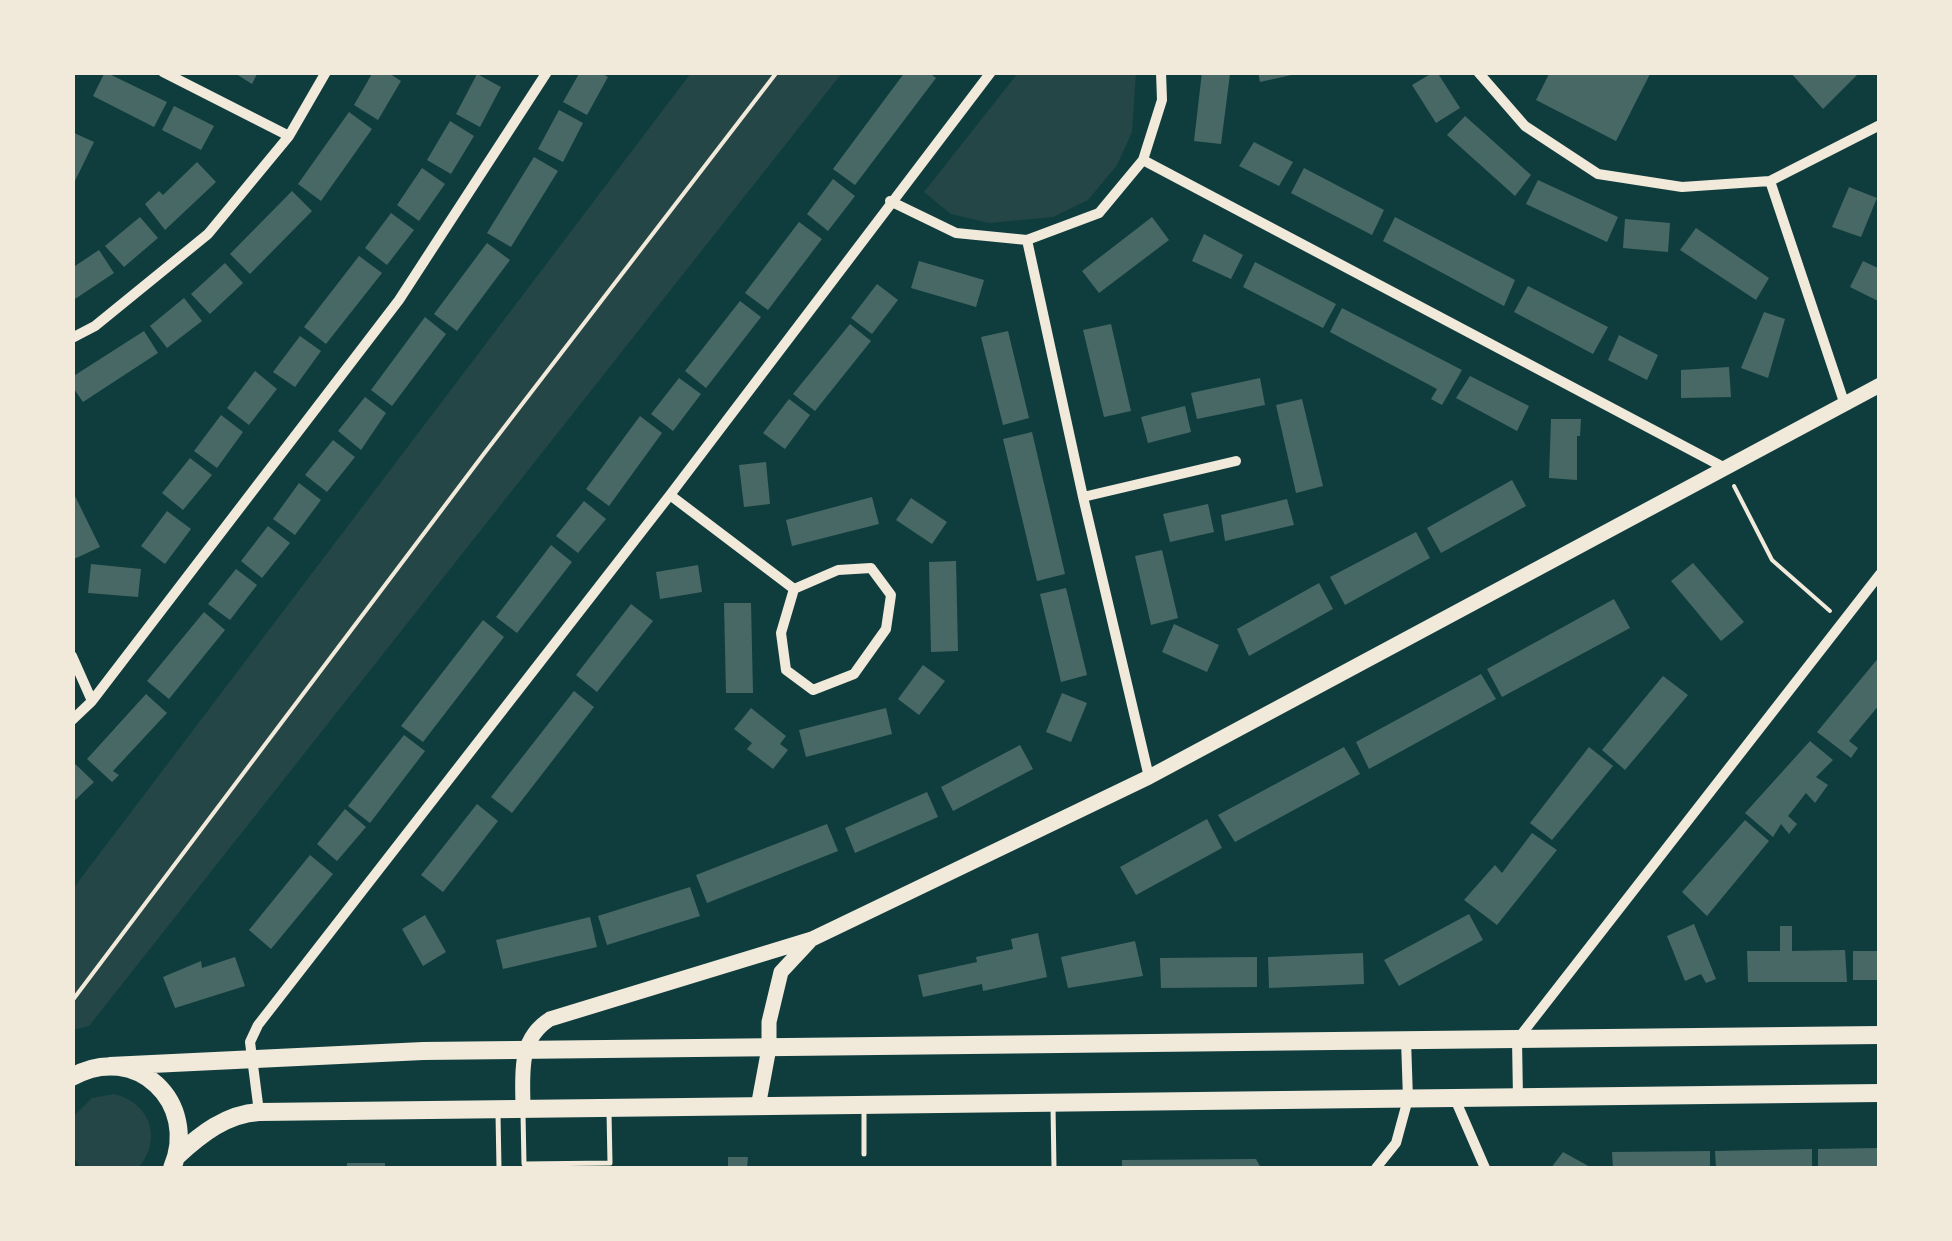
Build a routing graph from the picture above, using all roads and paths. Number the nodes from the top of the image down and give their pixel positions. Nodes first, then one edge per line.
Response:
1 (163, 72) edge
2 (326, 72) edge
3 (548, 72) edge
4 (777, 72) edge
5 (991, 72) edge
6 (1161, 72) edge
7 (1478, 72) edge
8 (1880, 125) edge
9 (289, 136) junction
10 (1143, 160) junction
11 (1770, 181) junction
12 (890, 201) junction
13 (1027, 240) junction
14 (72, 338) edge
15 (1880, 385) edge
16 (1844, 402) junction
17 (1236, 461) dead end
18 (1725, 468) junction
19 (670, 495) junction
20 (1083, 497) junction
21 (1880, 574) edge
22 (794, 589) junction
23 (1842, 622) junction
24 (72, 656) edge
25 (92, 700) junction
26 (72, 720) edge
27 (1149, 777) junction
28 (812, 939) junction
29 (72, 1000) edge
30 (1880, 1035) edge
31 (1406, 1040) junction
32 (1516, 1040) junction
33 (769, 1048) junction
34 (524, 1052) junction
35 (252, 1058) junction
36 (110, 1066) junction
37 (78, 1071) edge
38 (1880, 1093) edge
39 (1408, 1098) junction
40 (1518, 1098) junction
41 (1455, 1100) junction
42 (1053, 1104) junction
43 (864, 1106) junction
44 (758, 1107) junction
45 (609, 1109) junction
46 (498, 1110) junction
47 (522, 1110) junction
48 (259, 1112) junction
49 (864, 1154) dead end
50 (175, 1162) edge
51 (499, 1168) edge
52 (1054, 1168) edge
53 (1376, 1168) edge
54 (1485, 1168) edge

1 - 9 street
2 - 9 street
3 - 25 street
4 - 29 path
5 - 12 street
6 - 10 street
7 - 11 street
8 - 11 street
9 - 14 street
10 - 13 street
10 - 18 street
11 - 16 street
12 - 13 street
12 - 19 street
13 - 20 street
15 - 16 main road
16 - 18 main road
17 - 20 street
18 - 23 path
18 - 27 main road
19 - 22 street
19 - 35 street
20 - 27 street
21 - 23 street
22 - 22 street
23 - 32 street
24 - 25 street
25 - 26 street
27 - 28 main road
28 - 33 main road
28 - 34 main road
30 - 32 main road
31 - 32 main road
31 - 33 main road
31 - 39 street
32 - 40 street
33 - 34 main road
33 - 44 main road
34 - 35 main road
34 - 47 main road
35 - 36 main road
35 - 48 street
36 - 37 main road
36 - 50 main road
38 - 40 main road
39 - 41 main road
39 - 42 main road
39 - 53 street
40 - 41 main road
41 - 54 street
42 - 43 main road
42 - 52 lane
43 - 44 main road
43 - 49 lane
44 - 45 main road
45 - 47 main road
45 - 47 lane
46 - 47 main road
46 - 48 main road
46 - 51 lane
48 - 50 main road

